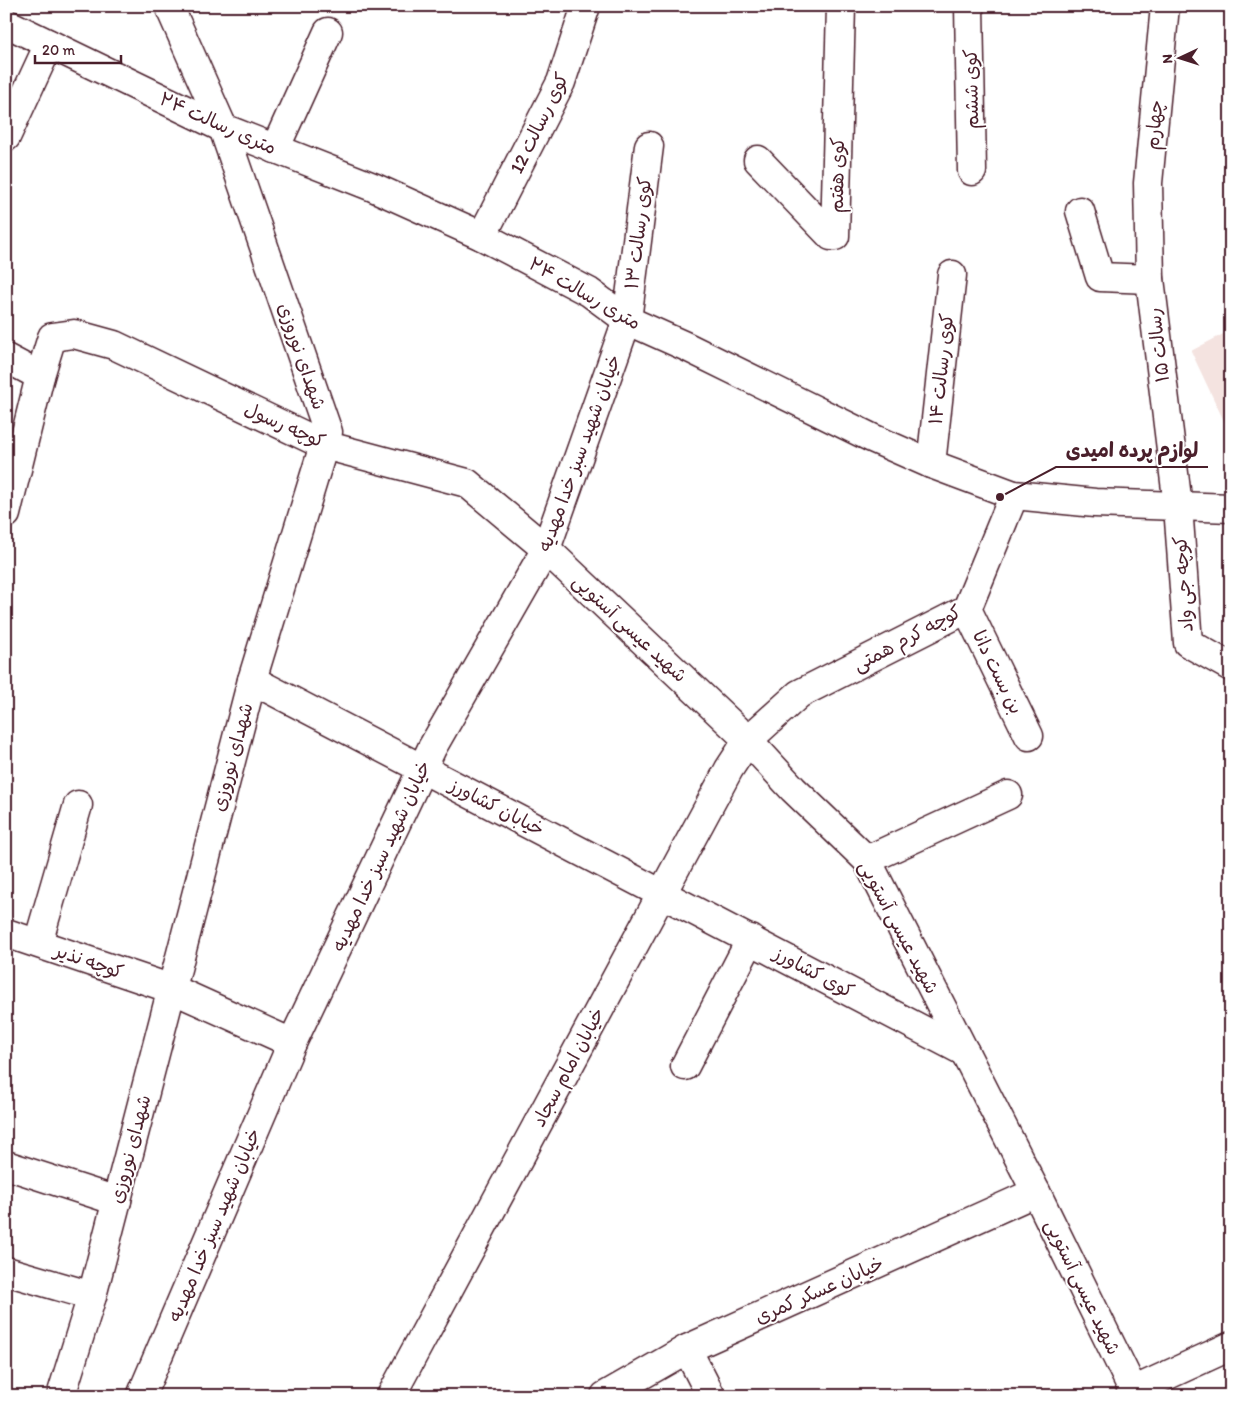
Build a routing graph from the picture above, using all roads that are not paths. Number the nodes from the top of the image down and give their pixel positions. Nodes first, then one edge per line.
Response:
1 (169, 6) edge
2 (586, 6) edge
3 (841, 6) edge
4 (969, 6) edge
5 (1165, 6) edge
6 (6, 23) edge
7 (328, 32) dead end
8 (49, 44) junction
9 (223, 128) junction
10 (6, 137) edge
11 (649, 146) dead end
12 (275, 149) junction
13 (758, 160) dead end
14 (972, 171) dead end
15 (1148, 184) joint
16 (1080, 211) dead end
17 (482, 236) junction
18 (952, 275) dead end
19 (1150, 279) junction
20 (626, 320) junction
21 (6, 358) edge
22 (40, 376) junction
23 (324, 445) junction
24 (931, 464) junction
25 (1014, 495) junction
26 (1178, 506) junction
27 (1231, 508) edge
28 (6, 514) edge
29 (546, 549) junction
30 (966, 609) junction
31 (1231, 667) edge
32 (252, 680) junction
33 (1029, 736) dead end
34 (748, 740) junction
35 (422, 768) junction
36 (1008, 794) dead end
37 (78, 805) dead end
38 (867, 860) junction
39 (662, 893) junction
40 (6, 933) edge
41 (751, 939) junction
42 (38, 944) junction
43 (172, 989) junction
44 (292, 1044) junction
45 (965, 1052) junction
46 (685, 1066) dead end
47 (6, 1165) edge
48 (1036, 1192) junction
49 (117, 1201) junction
50 (6, 1270) edge
51 (92, 1296) junction
52 (1231, 1346) edge
53 (686, 1349) junction
54 (398, 1393) edge
55 (1133, 1394) edge
56 (61, 1396) edge
57 (141, 1396) edge
58 (605, 1396) edge
59 (711, 1396) edge

1 - 9 street, شهدای نوروزی
2 - 17 street, کوی رسالت 12
3 - 13 street, کوی هفتم
4 - 14 street, کوی ششم
5 - 15 street, چهارم
6 - 8 street, ۲۴ متری رسالت
7 - 12 street
8 - 9 street, ۲۴ متری رسالت
8 - 10 street
9 - 12 street, ۲۴ متری رسالت
9 - 23 street, شهدای نوروزی
11 - 20 street, کوی رسالت ۱۳
12 - 17 street, ۲۴ متری رسالت
15 - 19 street, رسالت ۱۵
16 - 19 street
17 - 20 street, ۲۴ متری رسالت
18 - 24 street, کوی رسالت ۱۴
19 - 26 street, رسالت ۱۵
20 - 24 street, ۲۴ متری رسالت
20 - 29 street, خیابان شهید سبز خدا مهدیه
21 - 22 street
22 - 23 street, کوچه رسول
22 - 28 street
23 - 29 street, کوچه رسول
23 - 32 street, شهدای نوروزی
24 - 25 street, ۲۴ متری رسالت
25 - 26 street, ۲۴ متری رسالت
25 - 30 street, کوچه کرم همتی
26 - 27 street, ۲۴ متری رسالت
26 - 31 street, کوچه جی واد
29 - 34 street, شهید عیسی آستویی
29 - 35 street, خیابان شهید سبز خدا مهدیه
30 - 33 street, بن بست دانا
30 - 34 street, کوچه کرم همتی
32 - 35 street, خیابان کشاورز
32 - 43 street, شهدای نوروزی
34 - 38 street, شهید عیسی آستویی
34 - 39 street, خیابان امام سجاد
35 - 39 street, خیابان کشاورز
35 - 44 street, خیابان شهید سبز خدا مهدیه
36 - 38 street
37 - 42 street
38 - 45 street, شهید عیسی آستویی
39 - 41 street, کوی کشاورز
39 - 54 street, خیابان امام سجاد
40 - 42 street, کوچه نذیر
41 - 45 street, کوی کشاورز
41 - 46 street
42 - 43 street, کوچه نذیر
43 - 44 street, کوچه نذیر
43 - 49 street, شهدای نوروزی
44 - 57 street, خیابان شهید سبز خدا مهدیه
45 - 48 street, شهید عیسی آستویی
47 - 49 street
48 - 53 street, خیابان عسکر کمری
48 - 55 street, شهید عیسی آستویی
49 - 51 street, شهدای نوروزی
50 - 51 street
51 - 56 street, شهدای نوروزی
52 - 55 street
53 - 58 street, خیابان عسکر کمری
53 - 59 street

